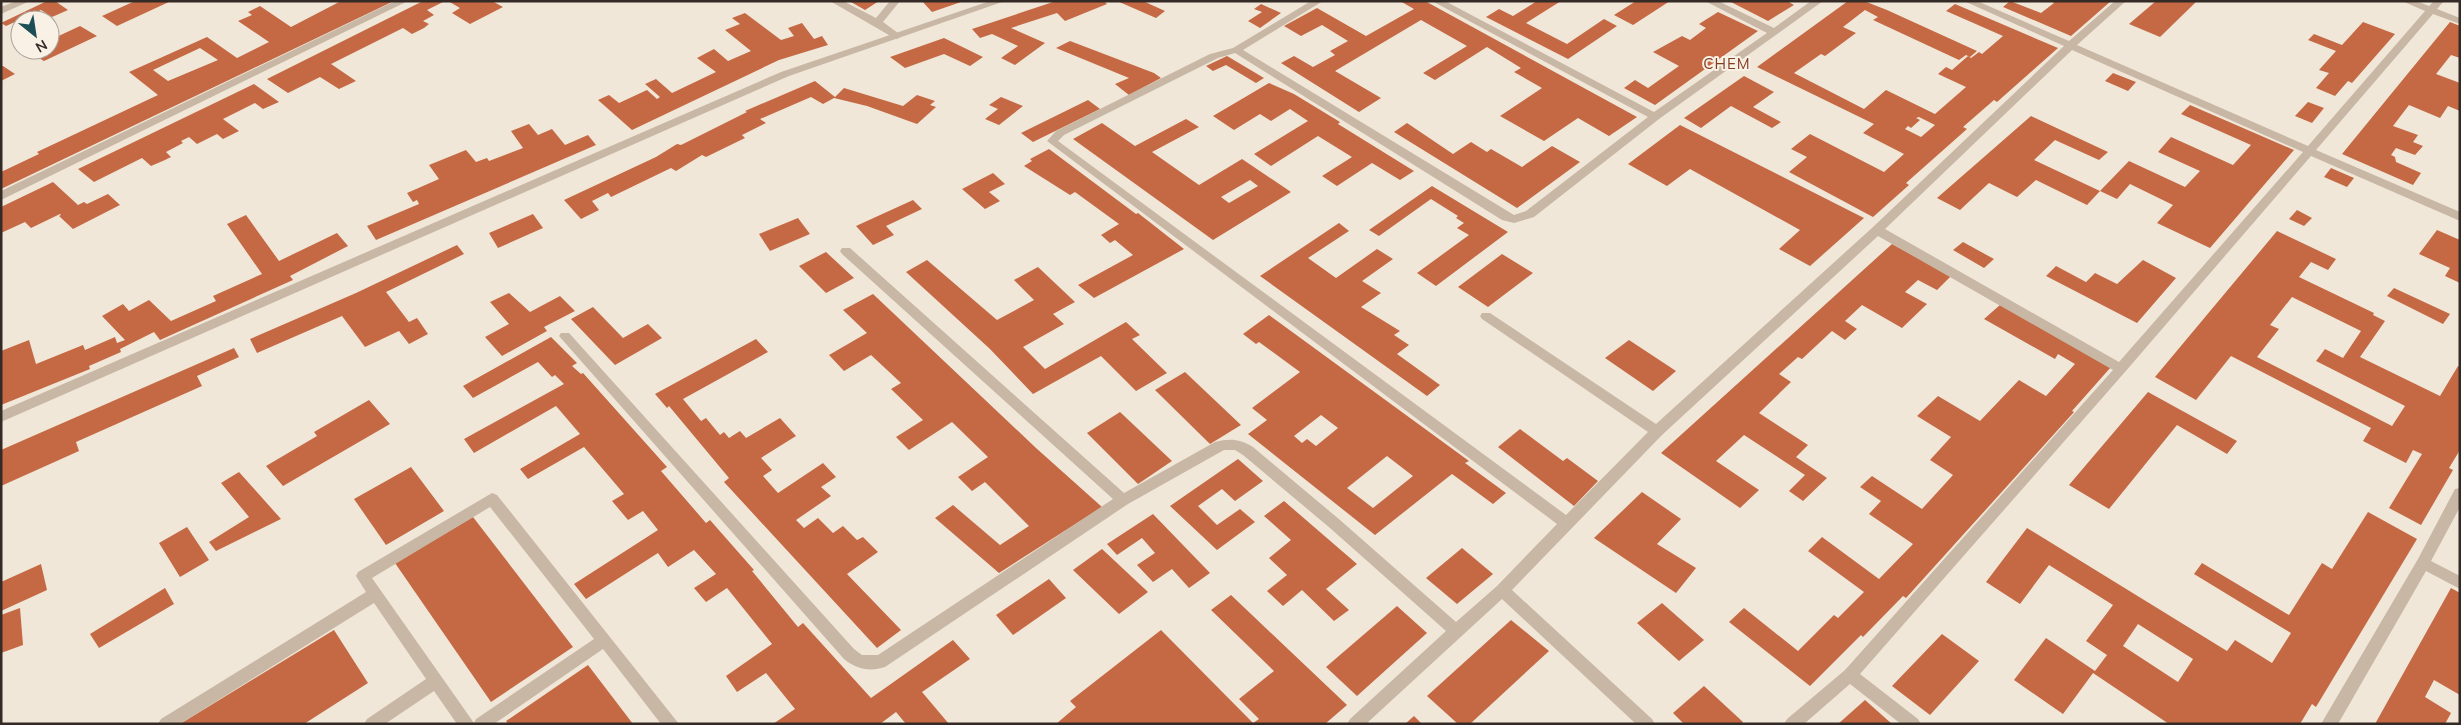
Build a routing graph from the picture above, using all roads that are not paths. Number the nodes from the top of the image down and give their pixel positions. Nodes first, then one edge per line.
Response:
1 (25, 1) edge
2 (403, 1) edge
3 (835, 1) edge
4 (895, 1) edge
5 (1000, 1) edge
6 (1318, 1) edge
7 (1437, 1) edge
8 (1710, 1) edge
9 (1818, 1) edge
10 (1970, 1) edge
11 (2121, 1) edge
12 (2407, 1) edge
13 (2435, 6) edge
14 (1, 11) edge
15 (2460, 21) edge
16 (877, 23) junction
17 (1774, 32) junction
18 (897, 36) junction
19 (2070, 46) junction
20 (1236, 50) junction
21 (1655, 117) junction
22 (2310, 151) junction
23 (1, 196) edge
24 (2460, 217) edge
25 (1877, 230) junction
26 (846, 251) dead end
27 (1486, 316) dead end
28 (565, 336) dead end
29 (2121, 369) junction
30 (1, 417) edge
31 (1657, 431) junction
32 (2460, 493) edge
33 (1123, 500) junction
34 (1567, 524) junction
35 (2423, 563) junction
36 (2460, 583) edge
37 (1502, 590) junction
38 (376, 594) junction
39 (1456, 631) junction
40 (604, 640) junction
41 (1850, 675) junction
42 (436, 681) junction
43 (166, 724) edge
44 (372, 724) edge
45 (466, 724) edge
46 (481, 724) edge
47 (670, 724) edge
48 (1355, 724) edge
49 (1647, 724) edge
50 (1792, 724) edge
51 (1913, 724) edge
52 (2329, 724) edge

1 - 14 street
2 - 23 street
3 - 16 street
4 - 16 street
5 - 18 street
6 - 20 street
7 - 21 street
8 - 17 street
9 - 17 street
10 - 19 street
11 - 19 street
12 - 13 street
13 - 15 street
13 - 22 street
16 - 18 street
17 - 21 street
18 - 30 street
19 - 22 street
19 - 25 street
20 - 21 street
20 - 34 street
22 - 24 street
22 - 29 street
25 - 29 street
25 - 31 street
26 - 33 street
27 - 31 street
28 - 33 street
29 - 41 street
31 - 34 street
32 - 35 street
33 - 39 street
34 - 37 street
35 - 36 street
35 - 52 street
37 - 39 street
37 - 49 street
38 - 40 street
38 - 42 street
38 - 43 street
39 - 48 street
40 - 46 street
40 - 47 street
41 - 50 street
41 - 51 street
42 - 44 street
42 - 45 street

